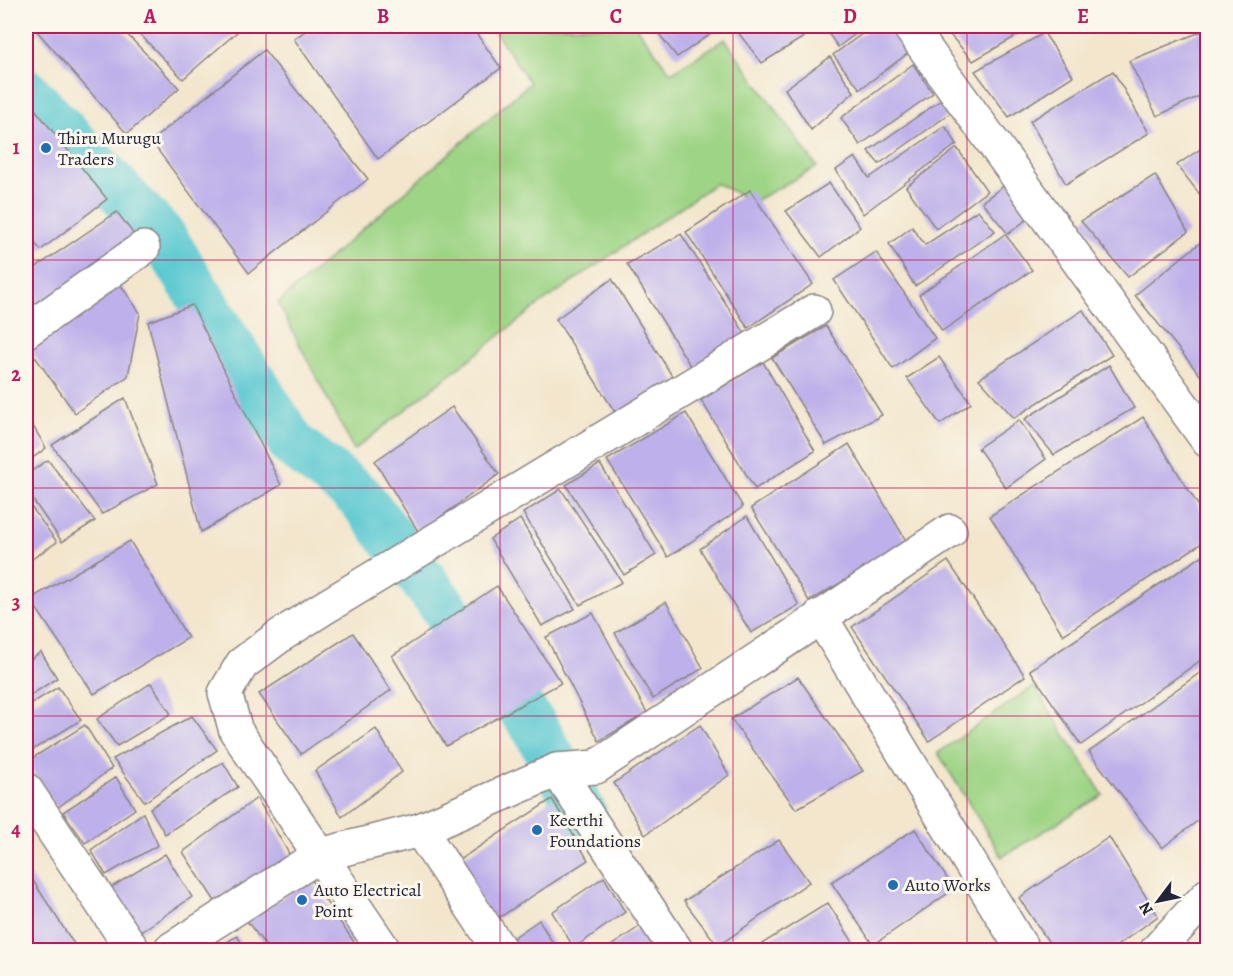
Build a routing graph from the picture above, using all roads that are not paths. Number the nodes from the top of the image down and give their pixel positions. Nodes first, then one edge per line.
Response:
1 (909, 26) edge
2 (144, 248) dead end
3 (814, 310) dead end
4 (26, 331) edge
5 (1208, 441) edge
6 (950, 531) dead end
7 (820, 616) junction
8 (556, 770) junction
9 (26, 790) edge
10 (420, 830) junction
11 (320, 855) junction
12 (1208, 895) edge
13 (133, 951) edge
14 (170, 951) edge
15 (384, 951) edge
16 (500, 951) edge
17 (676, 951) edge
18 (1023, 951) edge
19 (1157, 951) edge

1 - 5 street
2 - 4 street
3 - 11 street
6 - 7 street
7 - 8 street
7 - 18 street
8 - 10 street
8 - 17 street
9 - 13 street
10 - 11 street
10 - 16 street
11 - 14 street
11 - 15 street
12 - 19 street

